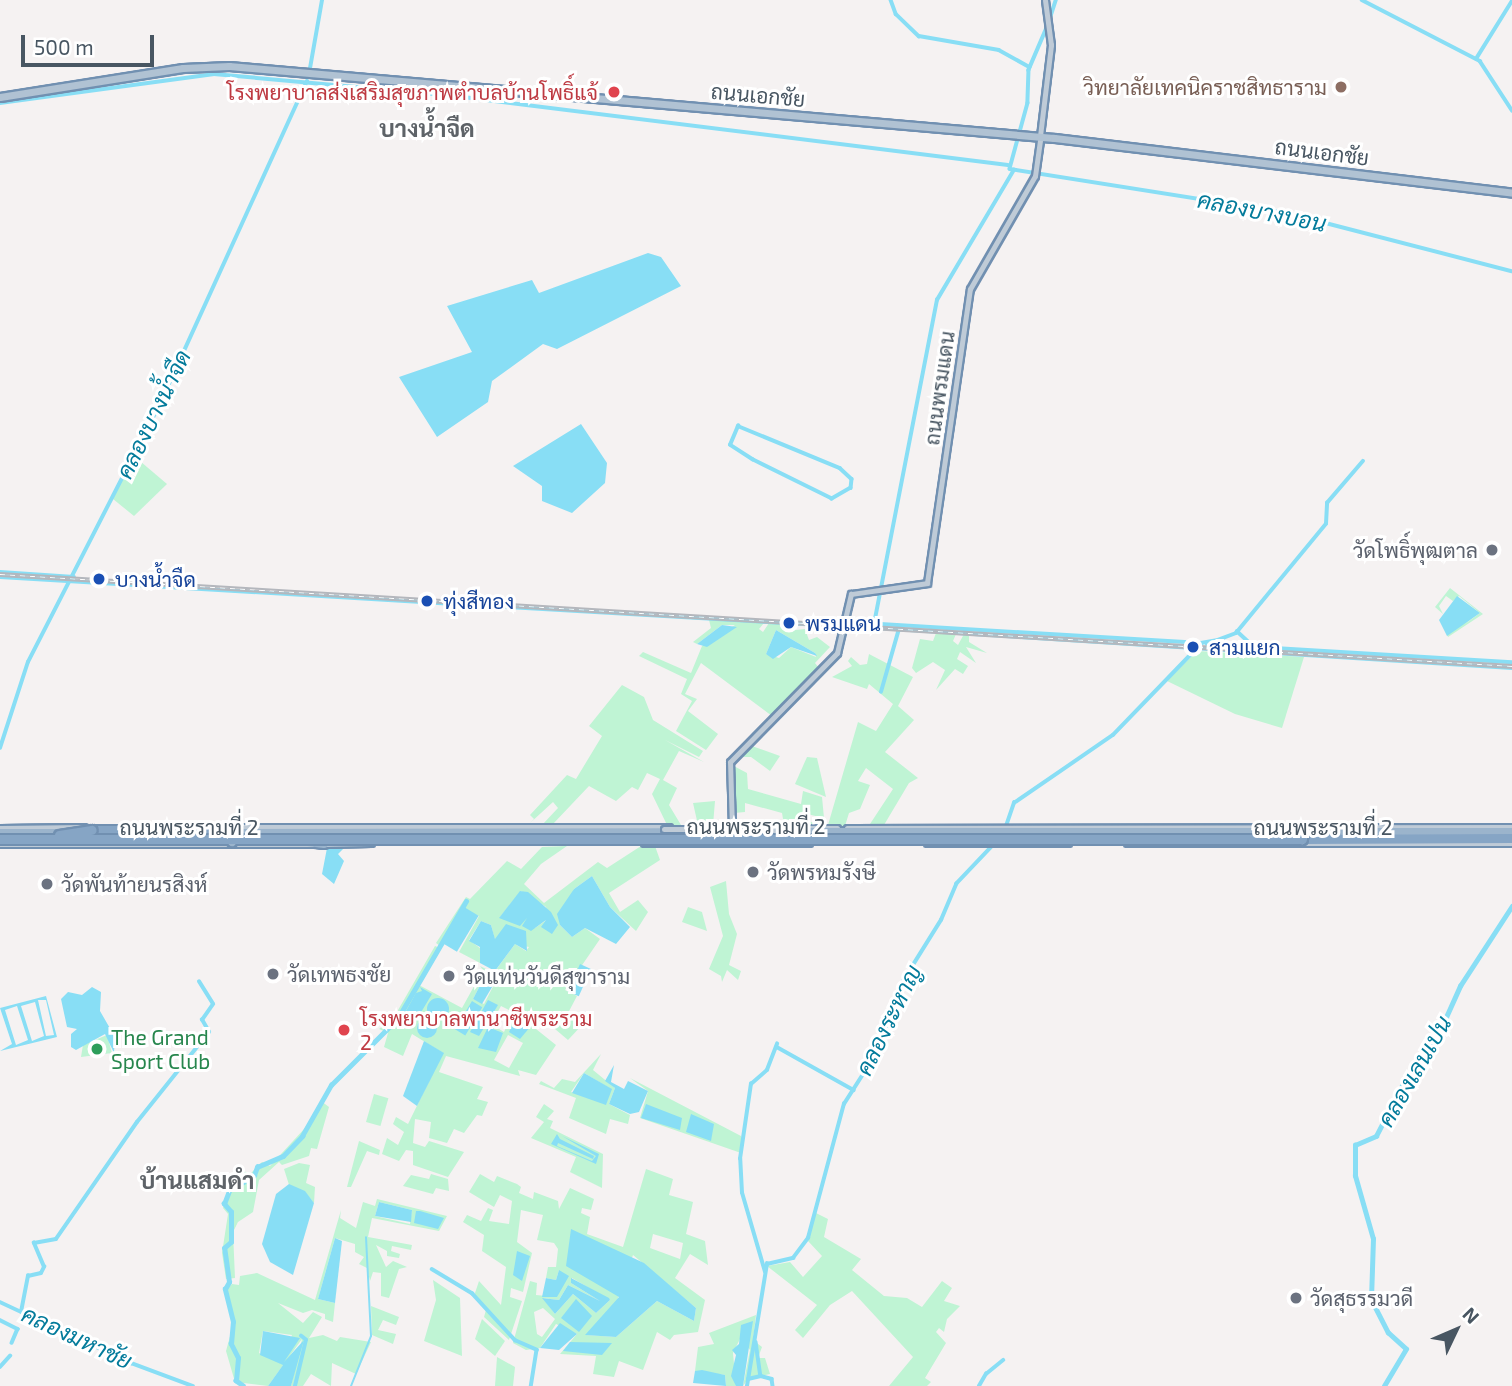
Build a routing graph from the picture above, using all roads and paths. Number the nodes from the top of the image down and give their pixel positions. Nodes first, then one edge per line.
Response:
1 (1045, 0) edge
2 (0, 98) edge
3 (1040, 138) junction
4 (1512, 195) edge
5 (608, 827) junction
6 (499, 828) junction
7 (732, 828) junction
8 (835, 828) junction
9 (1033, 828) junction
10 (231, 830) junction
11 (1232, 830) joint
12 (1076, 833) junction
13 (0, 836) edge
14 (322, 836) junction
15 (475, 836) junction
16 (1000, 836) junction
17 (1211, 836) junction
18 (1512, 836) edge
19 (57, 837) junction
20 (743, 838) junction
21 (232, 842) junction
22 (498, 843) junction
23 (615, 843) junction
24 (834, 843) junction
25 (1232, 843) joint

1 - 3 main road, ถนนพรมแดน
2 - 3 main road, ถนนเอกชัย
3 - 4 main road, ถนนเอกชัย
3 - 7 main road, ถนนพรมแดน
5 - 6 main road, ถนนพระรามที่ 2
5 - 7 main road, ถนนพระรามที่ 2
5 - 23 main road, bridge
6 - 14 main road, ถนนพระรามที่ 2
6 - 15 highway
7 - 8 main road, ถนนพระรามที่ 2
8 - 16 main road, ถนนพระรามที่ 2
8 - 20 main road, bridge
9 - 12 highway
9 - 16 main road, ถนนพระรามที่ 2
9 - 17 main road, ถนนพระรามที่ 2
10 - 14 highway
10 - 19 highway, bridge
10 - 21 highway, bridge
11 - 17 highway
11 - 25 main road, bridge
12 - 16 highway, ถนนพระรามที่ 2
12 - 17 highway, ถนนพระรามที่ 2
13 - 14 highway, ถนนพระรามที่ 2
13 - 14 main road, ถนนพระรามที่ 2
13 - 14 main road, ถนนพระรามที่ 2
13 - 19 highway, bridge
14 - 15 highway, ถนนพระรามที่ 2
14 - 21 highway, bridge
14 - 22 main road, ถนนพระรามที่ 2
15 - 16 highway, ถนนพระรามที่ 2
15 - 20 highway, ถนนพระรามที่ 2
15 - 22 highway
16 - 17 highway, ถนนพระรามที่ 2
16 - 20 highway, ถนนพระรามที่ 2
16 - 24 main road, ถนนพระรามที่ 2
17 - 18 highway, ถนนพระรามที่ 2
17 - 25 highway
18 - 19 highway, bridge
19 - 21 highway, bridge
20 - 24 main road, bridge
22 - 23 main road, ถนนพระรามที่ 2
23 - 24 main road, ถนนพระรามที่ 2

